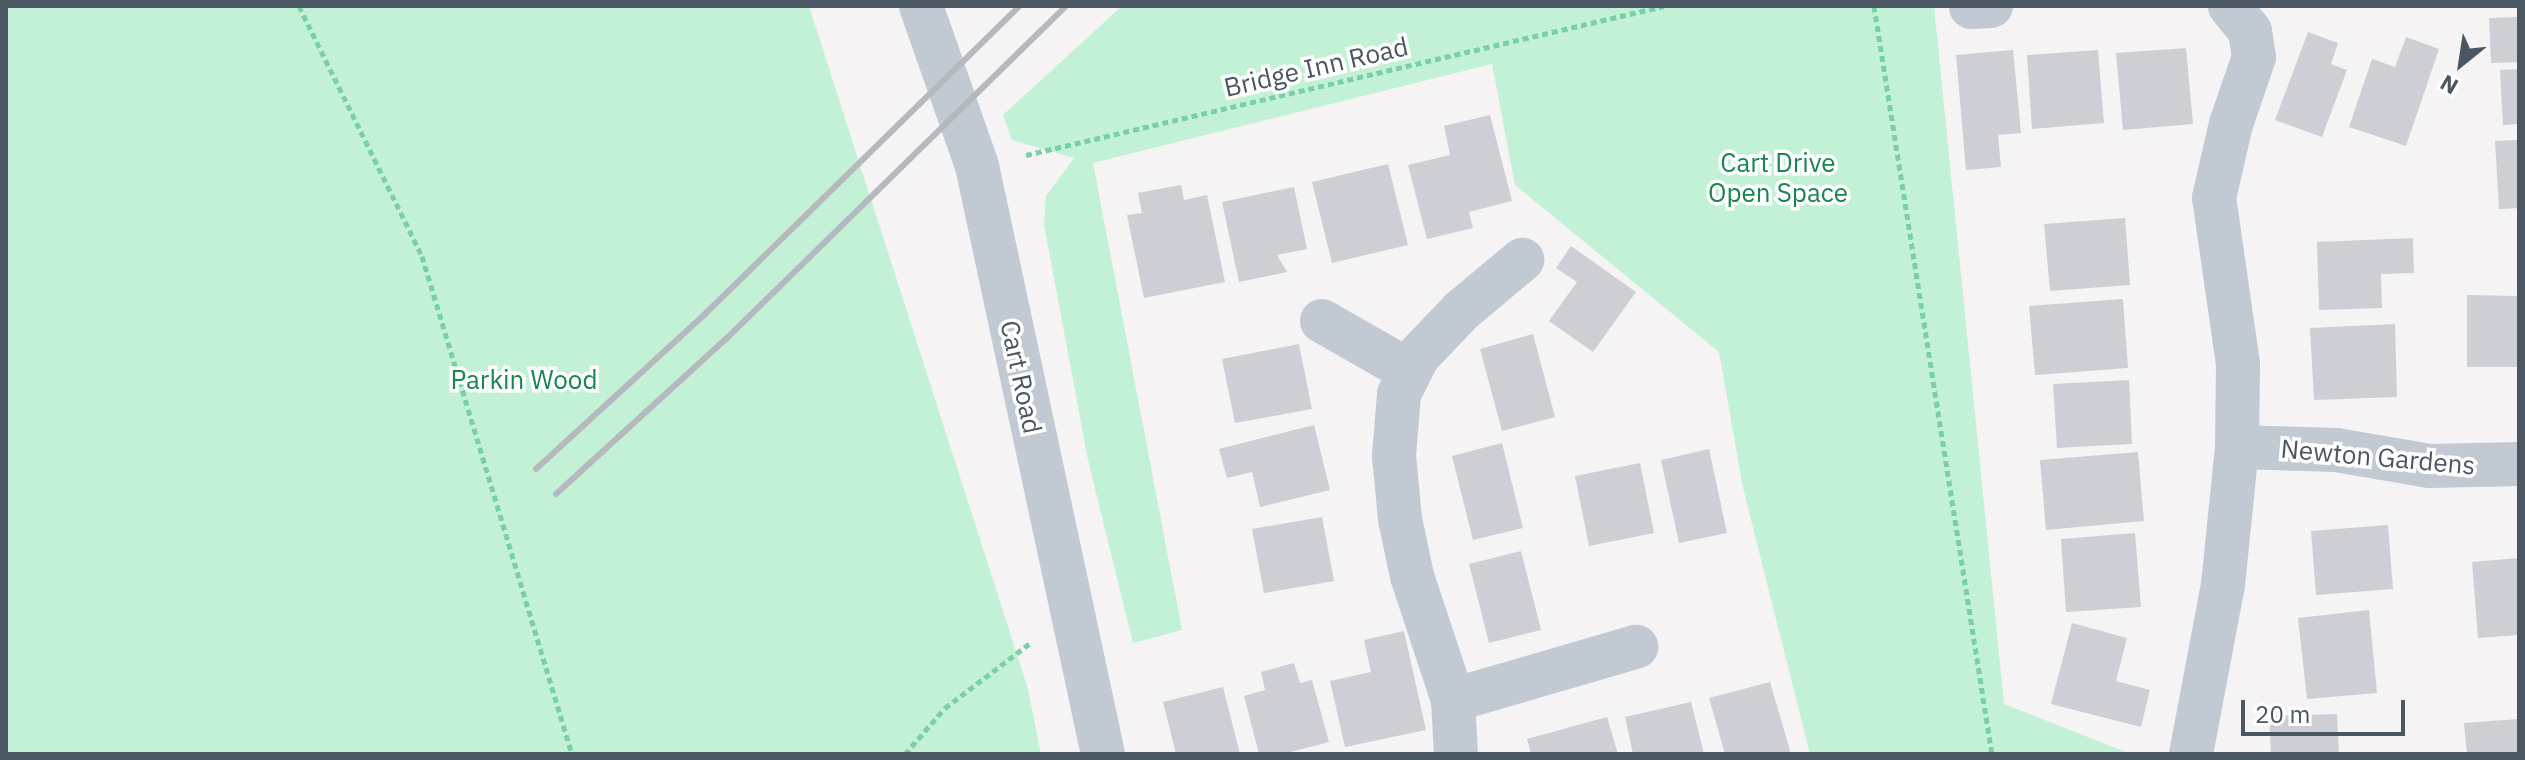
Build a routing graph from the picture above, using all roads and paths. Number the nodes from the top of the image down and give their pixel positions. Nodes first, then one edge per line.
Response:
1 (299, 6) edge
2 (921, 6) edge
3 (1664, 6) edge
4 (1874, 6) edge
5 (2230, 6) edge
6 (977, 166) junction
7 (1522, 260) dead end
8 (1322, 321) dead end
9 (1408, 370) junction
10 (2237, 447) junction
11 (2519, 464) edge
12 (1071, 611) junction
13 (1636, 647) dead end
14 (1453, 700) junction
15 (572, 754) edge
16 (905, 754) edge
17 (1103, 754) edge
18 (1456, 754) edge
19 (1992, 754) edge
20 (2191, 754) edge

1 - 15 path
2 - 6 street, Cart Road
3 - 6 path, Bridge Inn Road
4 - 19 path
5 - 10 street
6 - 12 street, Cart Road
7 - 9 street
8 - 9 street
9 - 14 street
10 - 11 street, Newton Gardens
10 - 20 street
12 - 16 path
12 - 17 street, Cart Road
13 - 14 street
14 - 18 street

